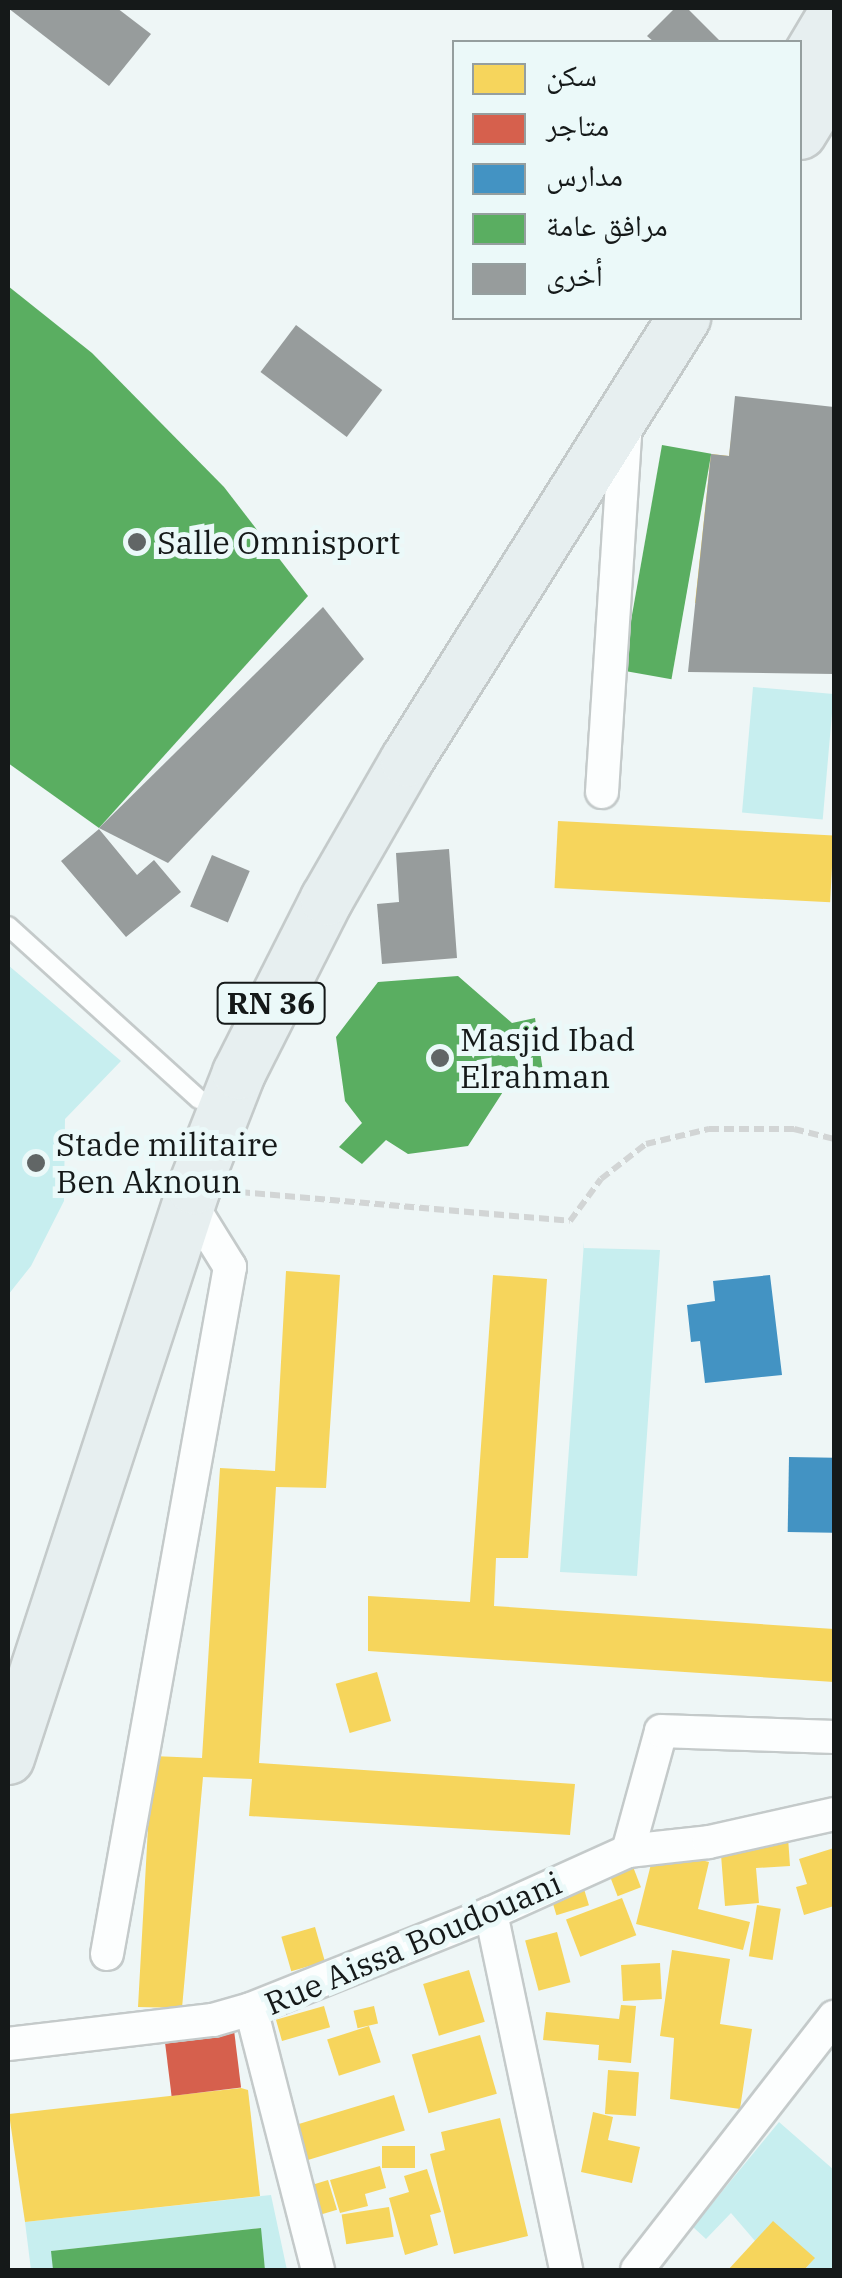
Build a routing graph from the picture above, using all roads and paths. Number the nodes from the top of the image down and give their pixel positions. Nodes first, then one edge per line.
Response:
1 (834, 16) edge
2 (802, 69) edge
3 (834, 78) edge
4 (802, 131) edge
5 (648, 320) edge
6 (683, 320) edge
7 (628, 408) junction
8 (602, 792) dead end
9 (8, 926) edge
10 (199, 1099) junction
11 (834, 1139) edge
12 (191, 1194) junction
13 (8, 1684) edge
14 (834, 1738) edge
15 (8, 1758) edge
16 (834, 1814) edge
17 (628, 1851) junction
18 (491, 1914) junction
19 (107, 1954) dead end
20 (251, 2009) junction
21 (829, 2034) edge
22 (8, 2044) edge
23 (318, 2270) edge
24 (566, 2270) edge
25 (638, 2270) edge

1 - 2 main road
3 - 4 main road
5 - 10 main road, RN 36
6 - 7 main road, RN 36
7 - 8 street
7 - 12 main road, RN 36
9 - 10 lane
10 - 13 main road, RN 36
11 - 12 path
12 - 15 main road, RN 36
12 - 19 street
14 - 17 street
16 - 17 street, Rue Aissa Boudouani
17 - 18 street, Rue Aissa Boudouani
18 - 20 street, Rue Aissa Boudouani
18 - 24 street
20 - 22 street
20 - 23 street, Rue Aissa Boudouani
21 - 25 street

